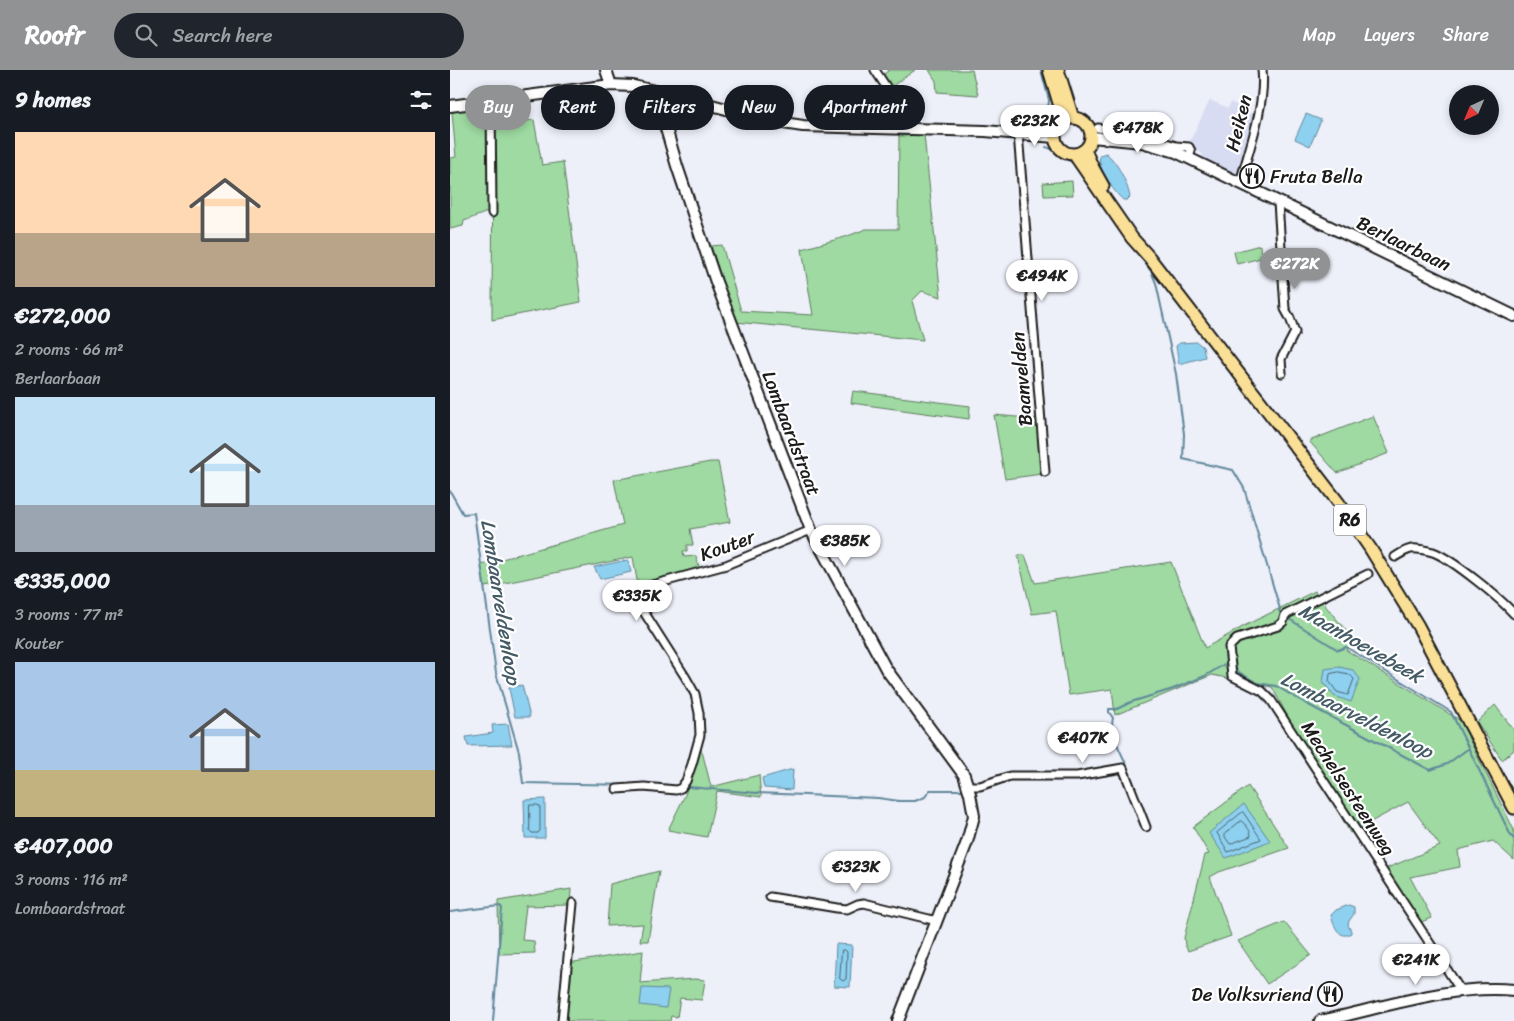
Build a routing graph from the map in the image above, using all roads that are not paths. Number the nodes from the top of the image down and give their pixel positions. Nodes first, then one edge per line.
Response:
1 (606, 70) edge
2 (875, 70) edge
3 (1049, 70) edge
4 (1058, 70) edge
5 (1262, 70) edge
6 (611, 85) edge
7 (885, 85) edge
8 (465, 104) edge
9 (450, 106) edge
10 (714, 106) edge
11 (1068, 119) junction
12 (804, 126) edge
13 (925, 129) edge
14 (491, 130) edge
15 (666, 130) edge
16 (1095, 132) junction
17 (1018, 133) junction
18 (1055, 137) junction
19 (1079, 152) junction
20 (1240, 183) junction
21 (1278, 202) junction
22 (492, 213) dead end
23 (1514, 316) edge
24 (1282, 373) dead end
25 (1046, 472) dead end
26 (811, 530) junction
27 (1396, 557) dead end
28 (1368, 574) dead end
29 (1514, 614) edge
30 (967, 786) junction
31 (617, 789) dead end
32 (1514, 808) edge
33 (1146, 827) dead end
34 (770, 897) dead end
35 (573, 904) dead end
36 (937, 921) junction
37 (1514, 990) edge
38 (1461, 991) junction
39 (562, 1021) edge
40 (898, 1021) edge
41 (1320, 1021) edge

1 - 6 street
2 - 7 street
3 - 11 main road
4 - 11 main road
5 - 20 street, Heiken
8 - 9 street
10 - 12 street
11 - 16 main road
11 - 18 main road
13 - 17 street
14 - 22 street
15 - 26 street, Lombaardstraat
16 - 19 main road
16 - 20 street, Berlaarbaan
17 - 18 street
17 - 25 street, Baanvelden
18 - 19 main road, R6
19 - 32 main road, R6
20 - 21 street, Berlaarbaan
21 - 23 street, Berlaarbaan
21 - 24 street
26 - 30 street, Lombaardstraat
26 - 31 street, Kouter
27 - 29 street
28 - 38 street, Mechelsesteenweg
30 - 33 street
30 - 36 street, Lombaardstraat
34 - 36 street
35 - 39 street
36 - 40 street, Lombaardstraat
37 - 38 street
38 - 41 street

